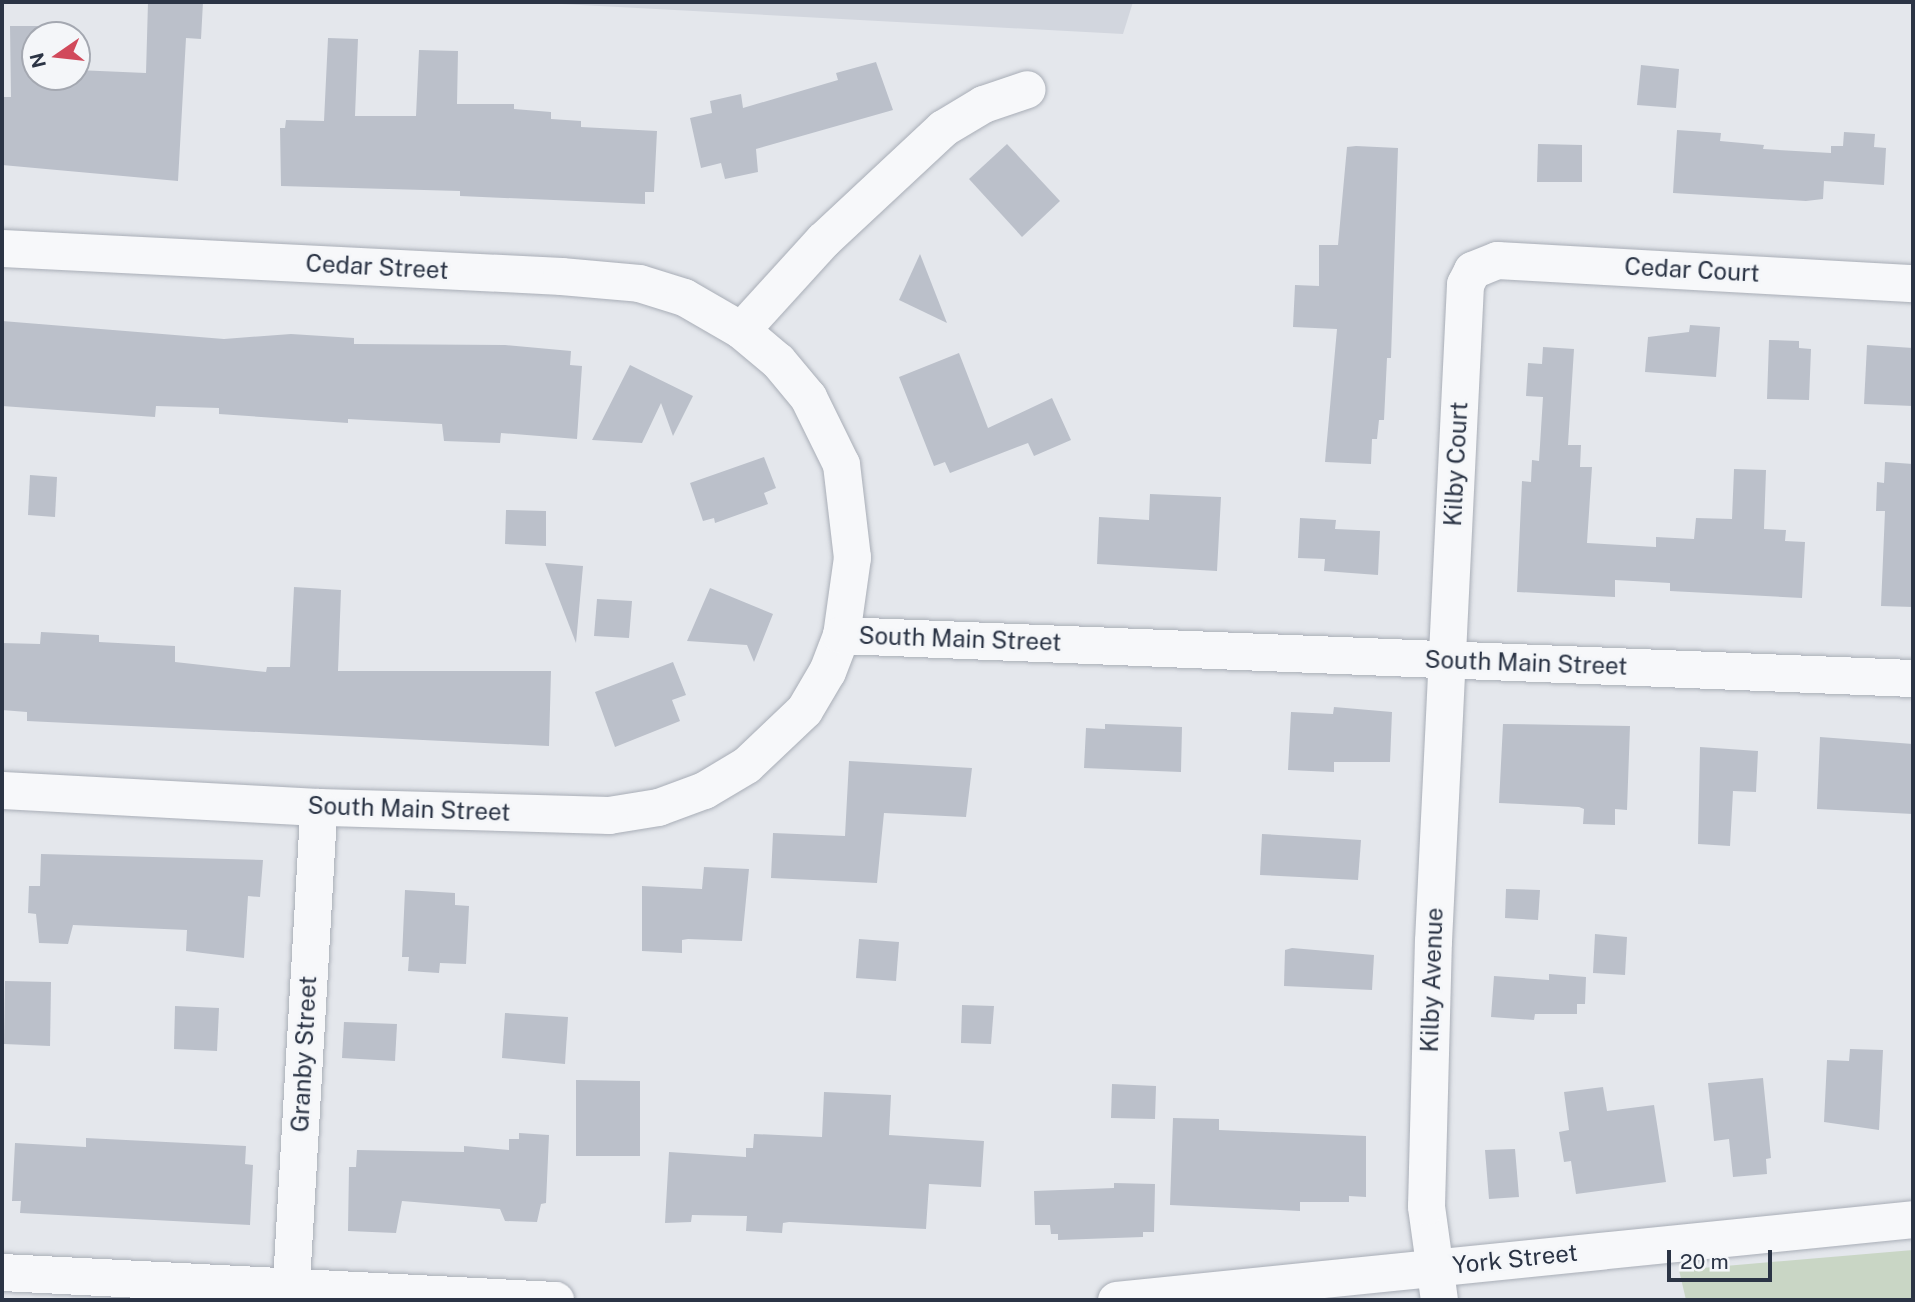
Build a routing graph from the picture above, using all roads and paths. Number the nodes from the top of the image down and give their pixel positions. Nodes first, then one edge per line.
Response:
1 (1027, 89) dead end
2 (2, 248) edge
3 (1472, 270) joint
4 (1913, 283) edge
5 (741, 330) junction
6 (841, 635) junction
7 (1447, 660) junction
8 (1913, 678) edge
9 (2, 790) edge
10 (318, 807) junction
11 (1913, 1219) edge
12 (2, 1272) edge
13 (1436, 1284) edge
14 (290, 1293) edge
15 (555, 1300) edge
16 (1116, 1300) edge

1 - 5 street
2 - 5 street, Cedar Street
3 - 4 street, Cedar Court
3 - 7 street, Kilby Court
5 - 6 street, Cedar Street
6 - 7 street, South Main Street
6 - 10 street, South Main Street
7 - 8 street, South Main Street
7 - 13 street, Kilby Avenue
9 - 10 street, South Main Street
10 - 14 street, Granby Street
11 - 13 street, York Street
12 - 14 street
13 - 16 street, York Street
14 - 15 street

